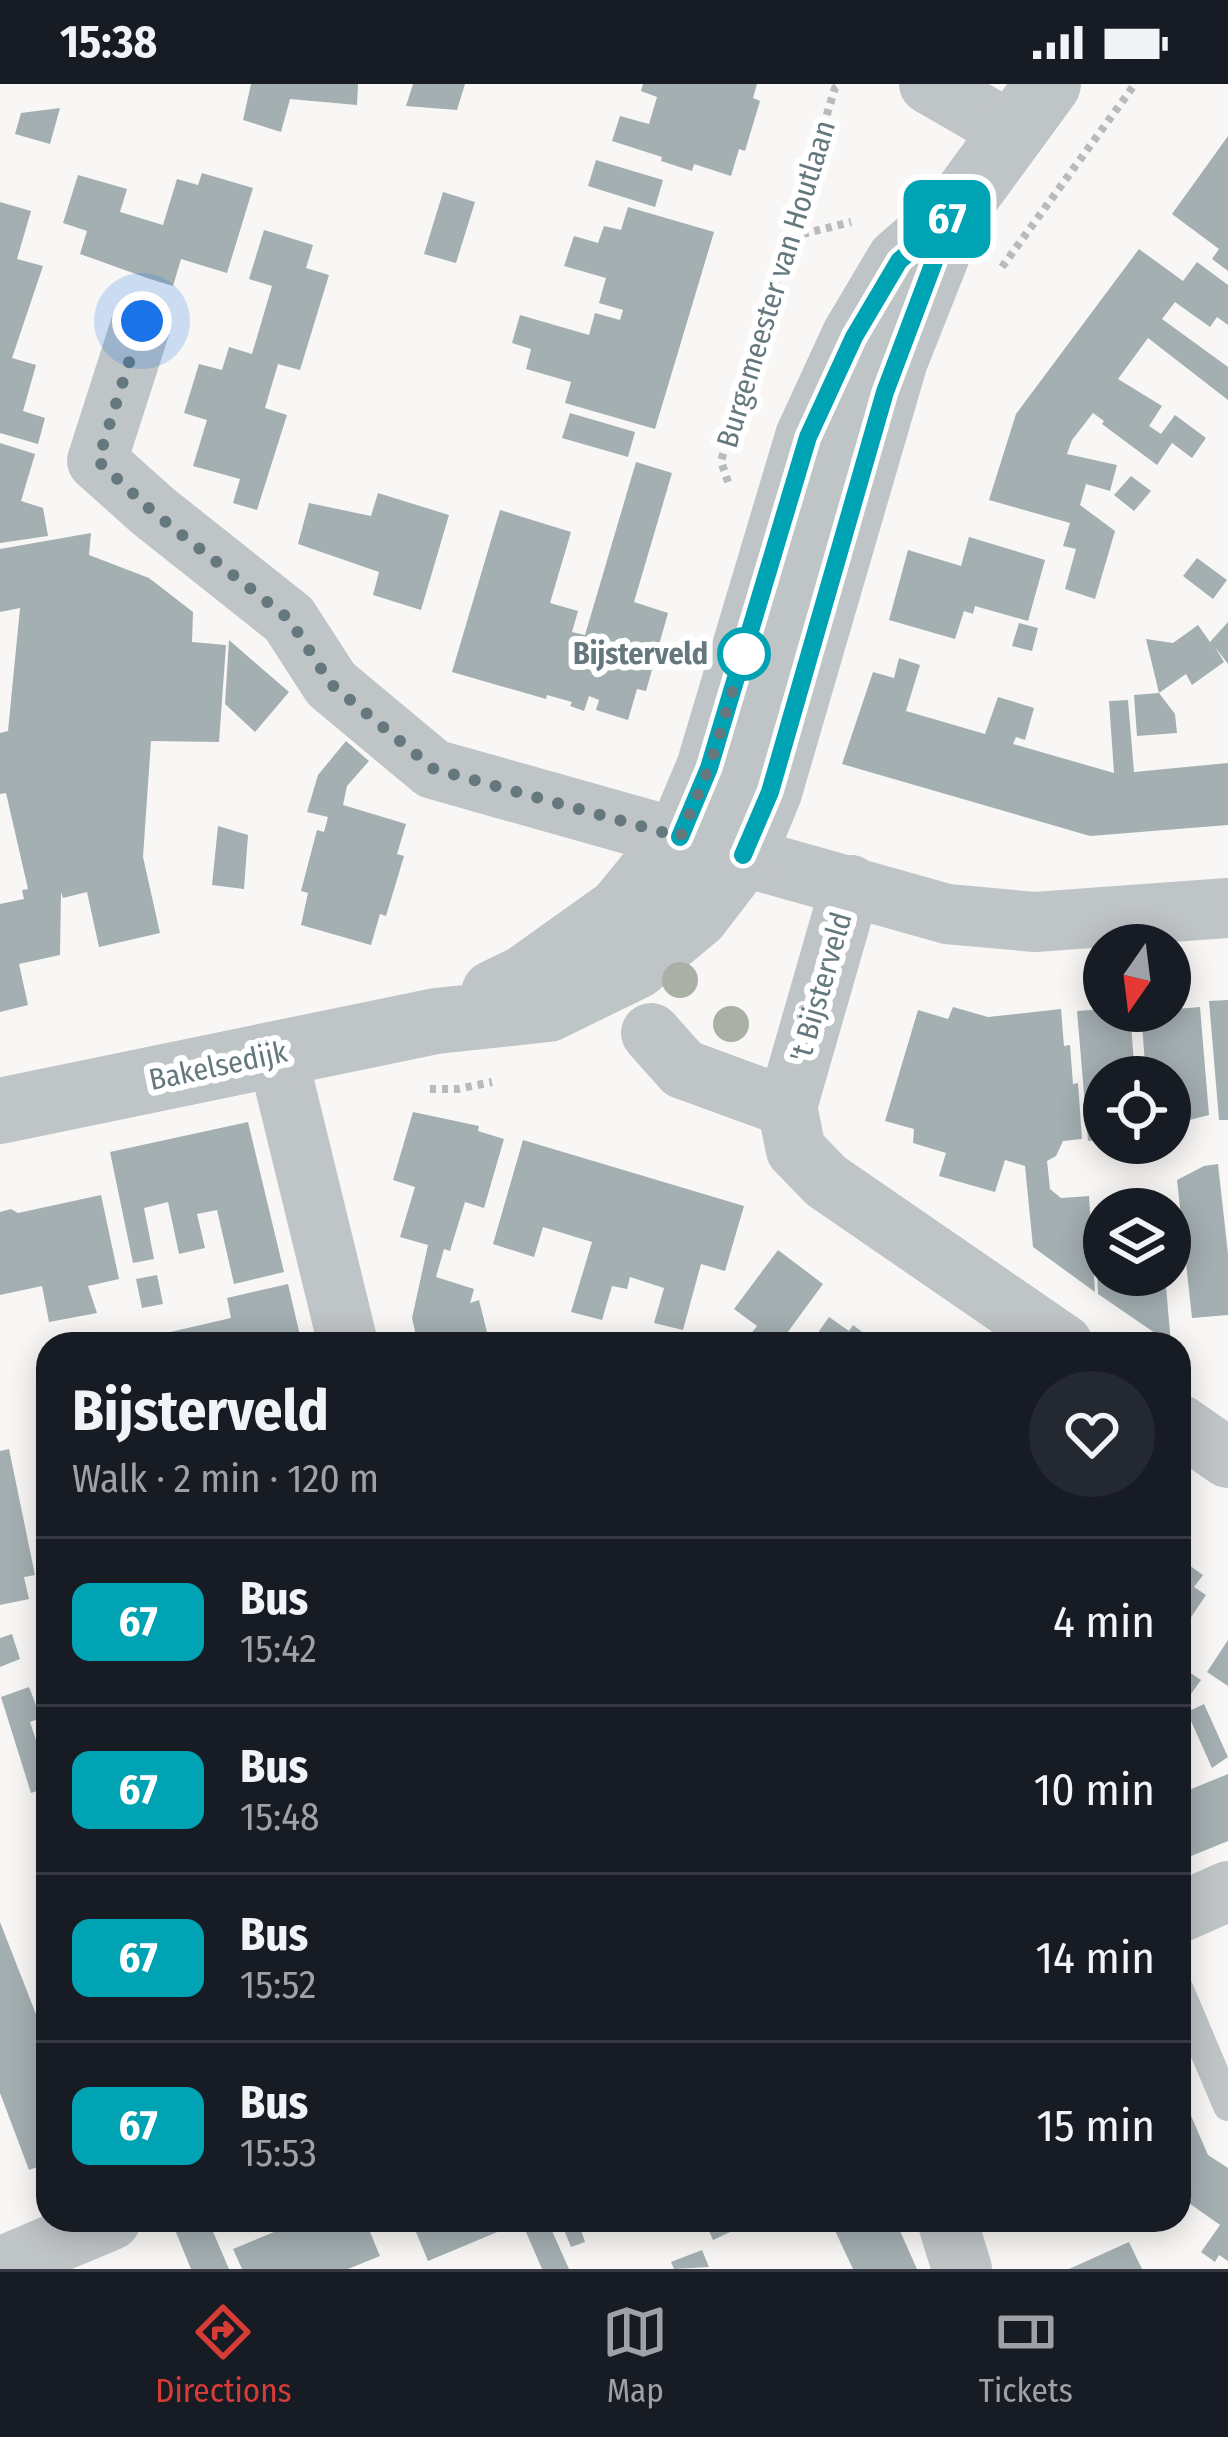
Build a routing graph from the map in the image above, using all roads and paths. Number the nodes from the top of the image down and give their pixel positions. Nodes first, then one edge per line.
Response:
1 (841, 84) edge
2 (929, 84) edge
3 (1030, 108) edge
4 (952, 214) junction
5 (852, 222) dead end
6 (790, 237) junction
7 (142, 321) dead end
8 (729, 486) dead end
9 (654, 831) junction
10 (743, 855) junction
11 (851, 885) junction
12 (1228, 908) edge
13 (436, 1021) junction
14 (652, 1033) dead end
15 (277, 1054) junction
16 (787, 1107) junction
17 (0, 1111) edge
18 (345, 1332) edge
19 (1046, 1332) edge
20 (1191, 1432) edge
21 (1228, 1458) edge
22 (1228, 1892) edge
23 (1191, 1907) edge
24 (1191, 2018) edge
25 (1228, 2106) edge
26 (83, 2232) edge
27 (951, 2232) edge
28 (0, 2267) edge
29 (962, 2269) edge

1 - 6 path, Burgemeester van Houtlaan
2 - 3 street
3 - 4 street
4 - 9 street
4 - 10 street
5 - 6 path
6 - 8 path, Burgemeester van Houtlaan
7 - 9 street, 't Bijsterveld
9 - 10 street, 't Bijsterveld
9 - 13 street, Bakelsedijk
10 - 11 street, 't Bijsterveld
10 - 13 street, Bakelsedijk
11 - 12 street
11 - 16 street, 't Bijsterveld
13 - 15 street, Bakelsedijk
14 - 16 street
15 - 17 street, Bakelsedijk
15 - 18 street
16 - 19 street
20 - 21 street
22 - 23 street
24 - 25 lane
26 - 28 street
27 - 29 street

